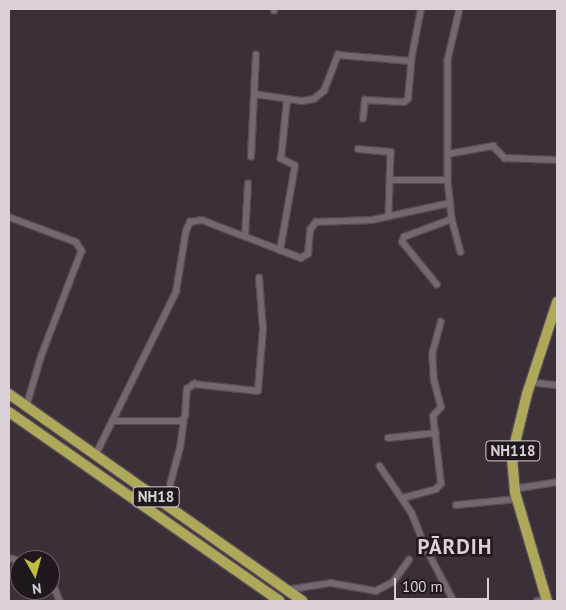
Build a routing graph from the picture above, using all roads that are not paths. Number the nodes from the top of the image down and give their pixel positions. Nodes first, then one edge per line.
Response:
1 (422, 9) edge
2 (460, 9) edge
3 (256, 55) dead end
4 (412, 61) junction
5 (254, 94) junction
6 (287, 100) junction
7 (363, 119) dead end
8 (358, 149) dead end
9 (448, 154) junction
10 (251, 157) dead end
11 (557, 160) edge
12 (390, 180) junction
13 (448, 180) junction
14 (248, 184) dead end
15 (450, 203) junction
16 (389, 216) junction
17 (9, 217) edge
18 (452, 219) junction
19 (244, 237) junction
20 (280, 250) junction
21 (461, 252) dead end
22 (259, 278) dead end
23 (437, 285) dead end
24 (557, 302) edge
25 (441, 322) dead end
26 (557, 322) edge
27 (537, 383) junction
28 (557, 385) edge
29 (9, 394) edge
30 (27, 406) junction
31 (9, 412) edge
32 (184, 420) junction
33 (112, 421) junction
34 (436, 433) junction
35 (388, 438) dead end
36 (96, 454) junction
37 (380, 466) dead end
38 (557, 482) edge
39 (170, 485) dead end
40 (520, 488) junction
41 (403, 498) junction
42 (517, 499) junction
43 (456, 505) dead end
44 (204, 532) junction
45 (194, 543) junction
46 (409, 560) dead end
47 (286, 590) junction
48 (280, 601) edge
49 (302, 601) edge
50 (454, 601) edge
51 (546, 601) edge

1 - 4 street
2 - 9 street
3 - 5 street
4 - 6 street
4 - 7 street
5 - 6 street
5 - 10 street
6 - 20 street
8 - 12 street
9 - 11 street
9 - 13 street
12 - 13 street
12 - 16 street
13 - 15 street
14 - 19 street
15 - 16 street
15 - 18 street
16 - 20 street
17 - 30 street
18 - 21 street
18 - 23 street
19 - 20 street
19 - 33 street
22 - 32 street
24 - 42 highway, NH118
25 - 34 street
26 - 27 highway, NH118
27 - 28 street
27 - 40 highway, NH118
29 - 30 highway, NH18
30 - 36 highway, NH18
31 - 45 highway, NH18
32 - 33 street
32 - 39 street
33 - 36 street
34 - 35 street
34 - 41 street
36 - 44 highway, NH18
37 - 41 street
38 - 40 street
40 - 51 highway, NH118
41 - 50 street
42 - 43 street
42 - 51 highway, NH118
44 - 45 highway
44 - 47 highway, NH18
45 - 48 highway, NH18
46 - 47 street
47 - 49 highway, NH18

